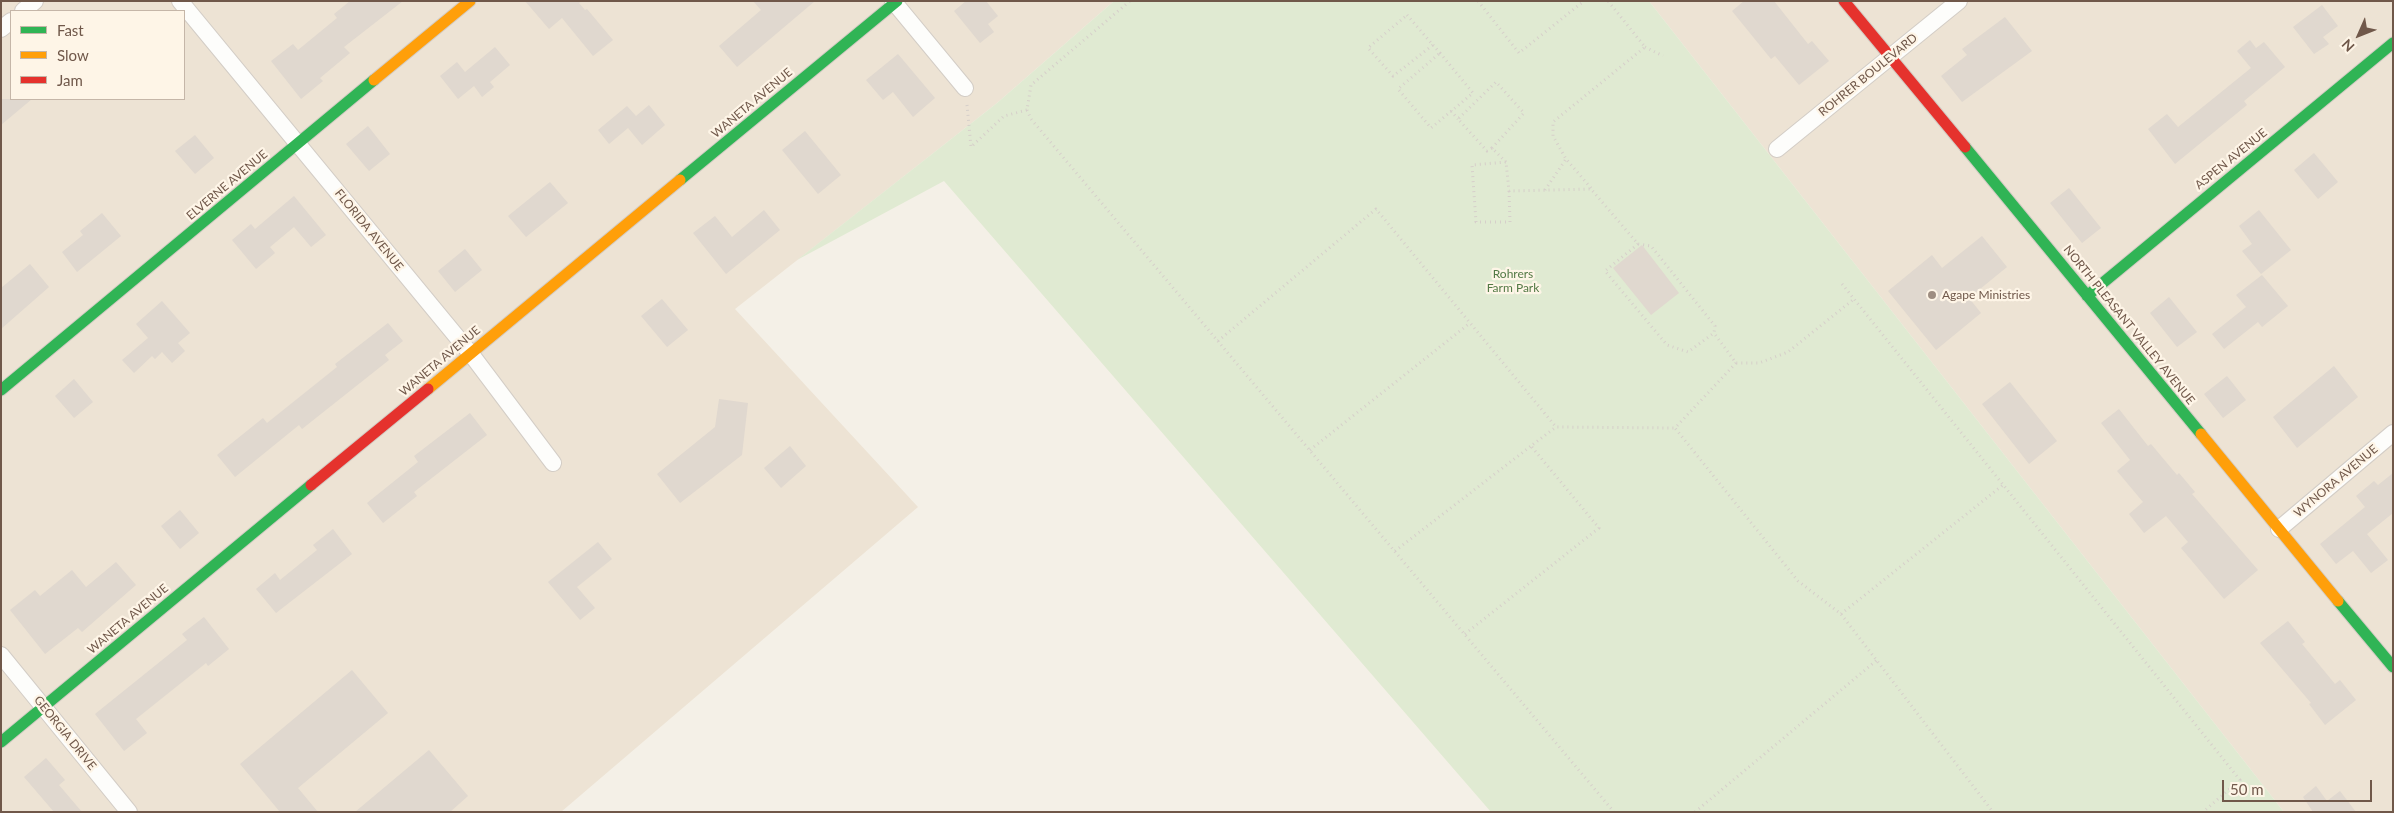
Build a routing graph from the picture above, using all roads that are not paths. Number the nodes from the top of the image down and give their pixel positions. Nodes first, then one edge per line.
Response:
1 (35, 1) edge
2 (180, 1) edge
3 (470, 1) edge
4 (1844, 1) edge
5 (1959, 1) edge
6 (895, 2) edge
7 (24, 10) edge
8 (2393, 43) edge
9 (1890, 57) junction
10 (965, 88) road end
11 (298, 144) junction
12 (1777, 149) dead end
13 (2087, 296) junction
14 (471, 354) junction
15 (1, 390) edge
16 (2393, 433) edge
17 (553, 463) dead end
18 (2279, 529) junction
19 (1, 655) edge
20 (2393, 667) edge
21 (44, 707) junction
22 (1, 742) edge
23 (129, 812) edge

1 - 7 street
2 - 11 street, FLORIDA AVENUE
3 - 11 street, ELVERNE AVENUE
4 - 9 street, NORTH PLEASANT VALLEY AVENUE
5 - 9 street, ROHRER BOULEVARD
6 - 10 street
6 - 14 street, WANETA AVENUE
8 - 13 street, ASPEN AVENUE
9 - 12 street, ROHRER BOULEVARD
9 - 13 street, NORTH PLEASANT VALLEY AVENUE
11 - 14 street, FLORIDA AVENUE
11 - 15 street, ELVERNE AVENUE
13 - 18 street, NORTH PLEASANT VALLEY AVENUE
14 - 17 street, FLORIDA AVENUE
14 - 21 street, WANETA AVENUE
16 - 18 street, WYNORA AVENUE
18 - 20 street, NORTH PLEASANT VALLEY AVENUE
19 - 21 street, GEORGIA DRIVE
21 - 22 street, WANETA AVENUE
21 - 23 street, GEORGIA DRIVE

